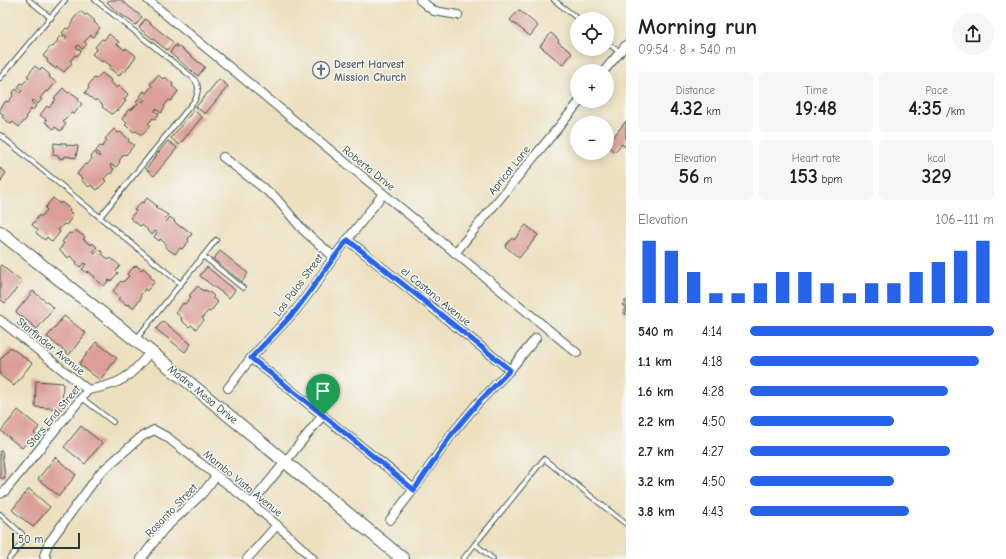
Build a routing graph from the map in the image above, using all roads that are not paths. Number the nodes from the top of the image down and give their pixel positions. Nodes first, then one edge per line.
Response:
1 (29, 0) edge
2 (65, 0) edge
3 (95, 0) edge
4 (148, 0) edge
5 (420, 0) edge
6 (554, 0) edge
7 (570, 13) edge
8 (458, 15) dead end
9 (50, 18) junction
10 (626, 45) edge
11 (614, 47) edge
12 (620, 52) junction
13 (610, 64) edge
14 (0, 78) edge
15 (574, 108) edge
16 (0, 135) edge
17 (222, 157) dead end
18 (383, 194) junction
19 (100, 217) junction
20 (0, 232) edge
21 (216, 240) dead end
22 (348, 240) junction
23 (455, 253) junction
24 (203, 256) junction
25 (334, 257) junction
26 (181, 284) junction
27 (243, 288) dead end
28 (0, 320) edge
29 (536, 338) dead end
30 (136, 340) junction
31 (150, 352) junction
32 (577, 353) dead end
33 (251, 358) junction
34 (510, 370) junction
35 (228, 388) dead end
36 (88, 390) junction
37 (82, 398) junction
38 (323, 415) junction
39 (113, 422) dead end
40 (286, 461) junction
41 (216, 476) junction
42 (414, 490) junction
43 (0, 494) edge
44 (251, 504) junction
45 (0, 514) edge
46 (390, 520) dead end
47 (626, 524) edge
48 (277, 526) junction
49 (475, 544) junction
50 (45, 558) edge
51 (9, 559) edge
52 (141, 559) edge
53 (247, 559) edge
54 (313, 559) edge
55 (403, 559) edge
56 (463, 559) edge
57 (492, 559) edge

1 - 9 lane
2 - 9 lane
3 - 19 lane
4 - 18 street, Roberta Drive
5 - 8 street
6 - 7 lane
9 - 14 lane
10 - 12 street
11 - 12 lane
12 - 13 street
15 - 23 street, Apricot Lane
16 - 19 lane
17 - 25 street
18 - 22 street, Los Palos Street
18 - 23 street, Roberta Drive
19 - 26 lane
20 - 30 street, Madre Mesa Drive
21 - 24 lane
22 - 25 street, Los Palos Street
22 - 34 street, el Castano Avenue
23 - 32 street, Roberta Drive
24 - 26 lane
24 - 27 lane
25 - 33 street, Los Palos Street
26 - 30 lane
28 - 36 street, Starfinder Avenue
29 - 34 street
30 - 31 street, Madre Mesa Drive
31 - 36 street, Stars End Street
31 - 40 street, Madre Mesa Drive
33 - 35 street, Los Palos Street
33 - 38 street
34 - 42 street
36 - 37 street, Stars End Street
37 - 39 lane
37 - 43 street, Stars End Street
38 - 40 street
38 - 42 street
40 - 44 street
40 - 55 street, Madre Mesa Drive
41 - 44 street, Mambo Vista Avenue
41 - 50 street, Mambo Vista Avenue
41 - 52 street, Rosarito Street
42 - 46 street
44 - 48 street, Mambo Vista Avenue
45 - 51 lane
47 - 49 lane
48 - 53 street
48 - 54 street, Mambo Vista Avenue
49 - 56 lane
49 - 57 lane

